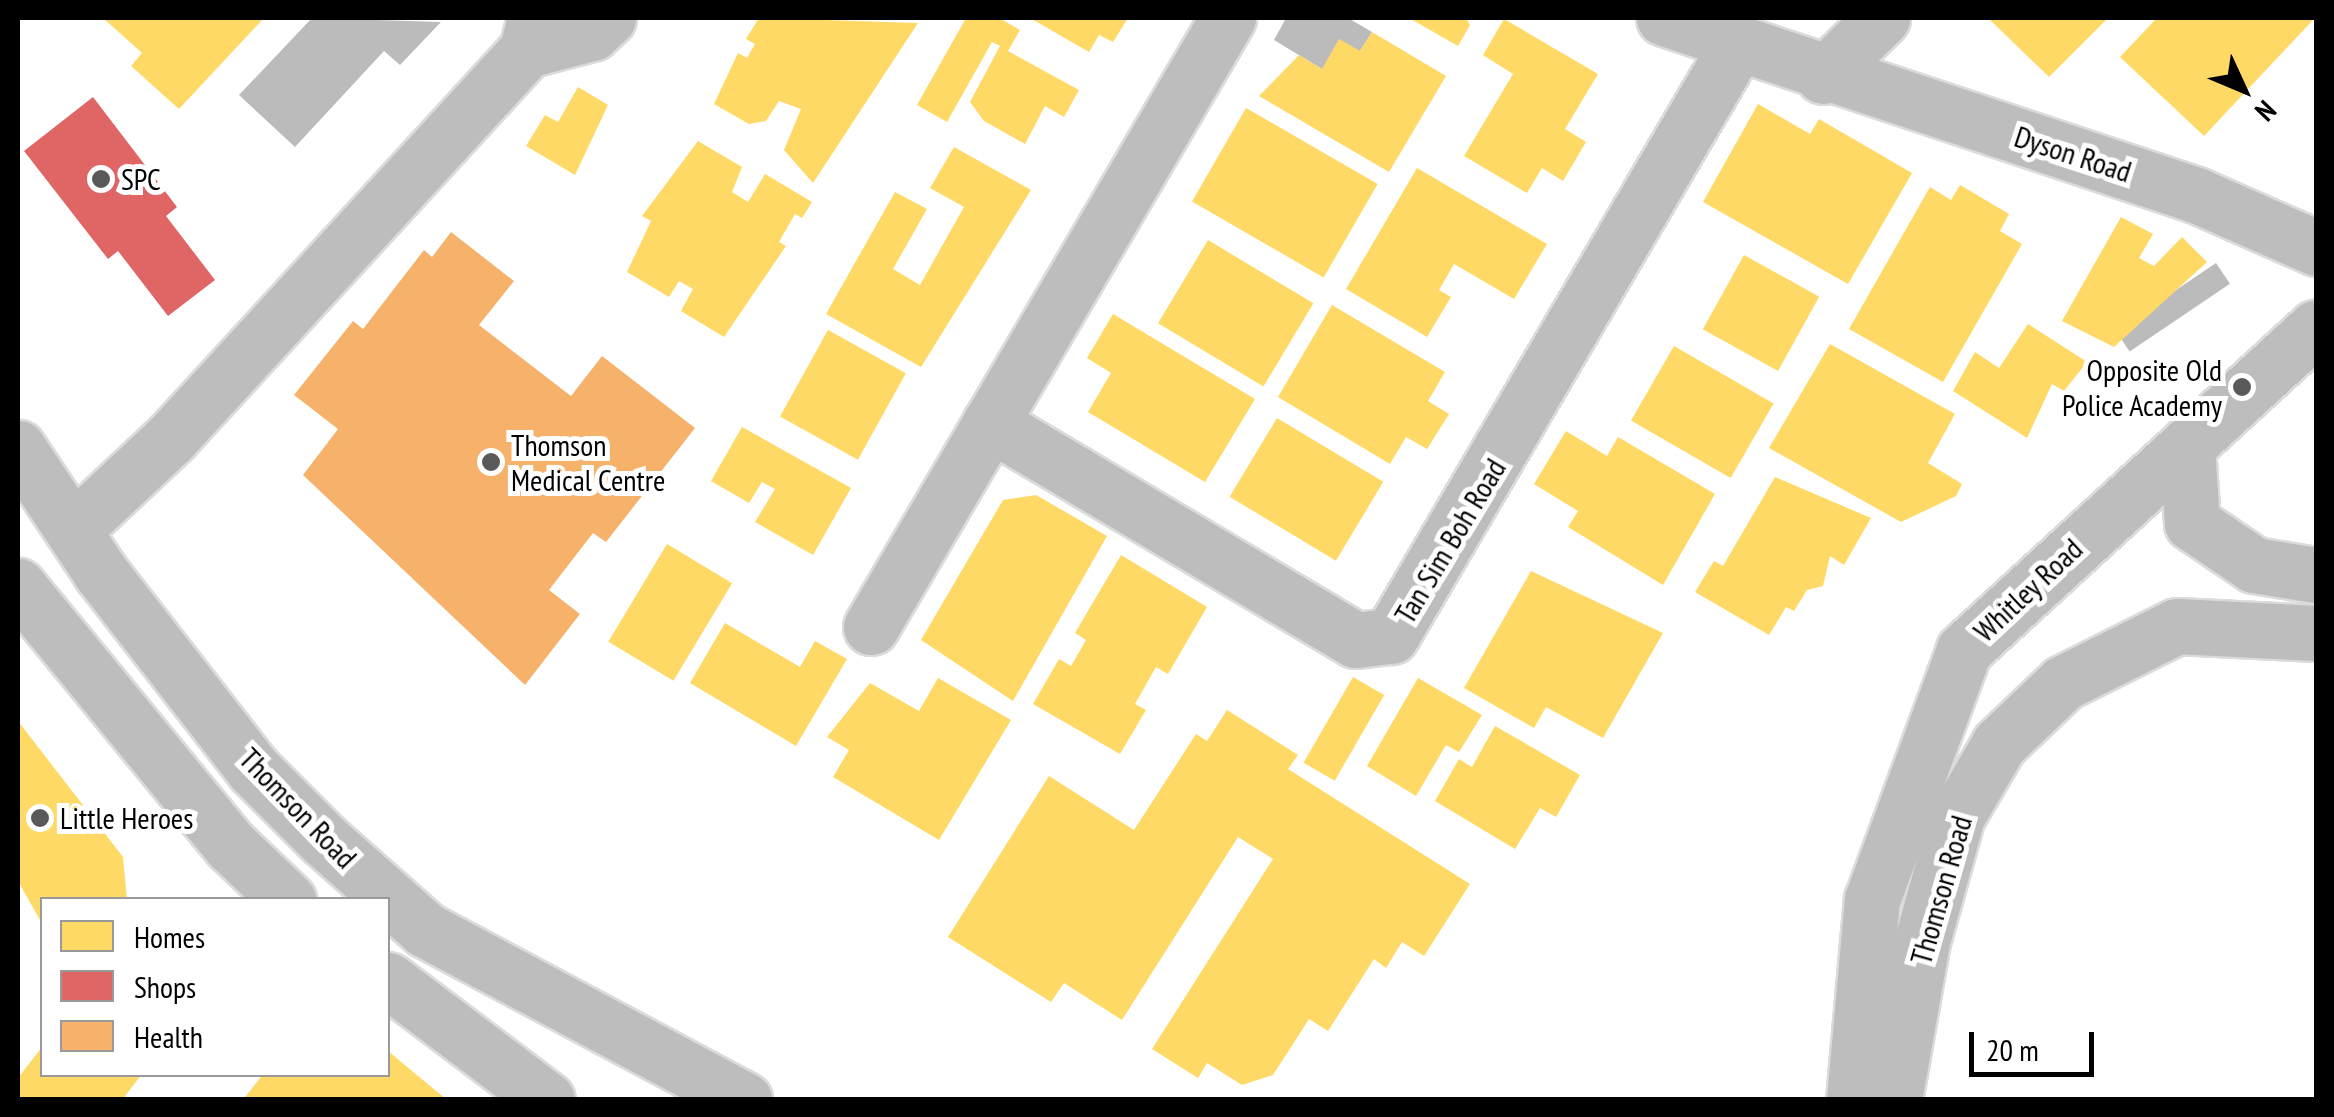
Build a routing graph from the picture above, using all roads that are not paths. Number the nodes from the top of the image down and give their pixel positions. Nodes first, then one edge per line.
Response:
1 (608, 18) edge
2 (1228, 18) edge
3 (1664, 18) edge
4 (1882, 18) edge
5 (531, 34) edge
6 (1737, 44) junction
7 (1823, 76) junction
8 (2316, 248) edge
9 (2316, 328) edge
10 (990, 423) junction
11 (18, 448) edge
12 (2187, 448) junction
13 (74, 530) junction
14 (2316, 576) edge
15 (18, 586) edge
16 (871, 627) dead end
17 (2316, 633) edge
18 (1907, 792) junction
19 (285, 897) edge
20 (1922, 941) junction
21 (504, 970) junction
22 (390, 981) edge
23 (541, 1094) edge
24 (743, 1099) edge
25 (1854, 1100) edge
26 (1894, 1100) edge

1 - 5 main road
2 - 10 main road
3 - 6 main road, Dyson Road
4 - 7 main road
5 - 13 main road
6 - 7 main road, Dyson Road
6 - 10 main road, Tan Sim Boh Road
7 - 8 main road, Dyson Road
9 - 12 main road, Whitley Road
10 - 16 main road
11 - 13 main road, Thomson Road
12 - 14 main road
12 - 18 main road, Whitley Road
13 - 21 main road, Thomson Road
15 - 19 main road
17 - 20 main road, Thomson Road
18 - 20 main road, Whitley Road
18 - 25 main road
20 - 26 main road, Thomson Road
21 - 23 main road
21 - 24 main road, Thomson Road
22 - 23 main road

